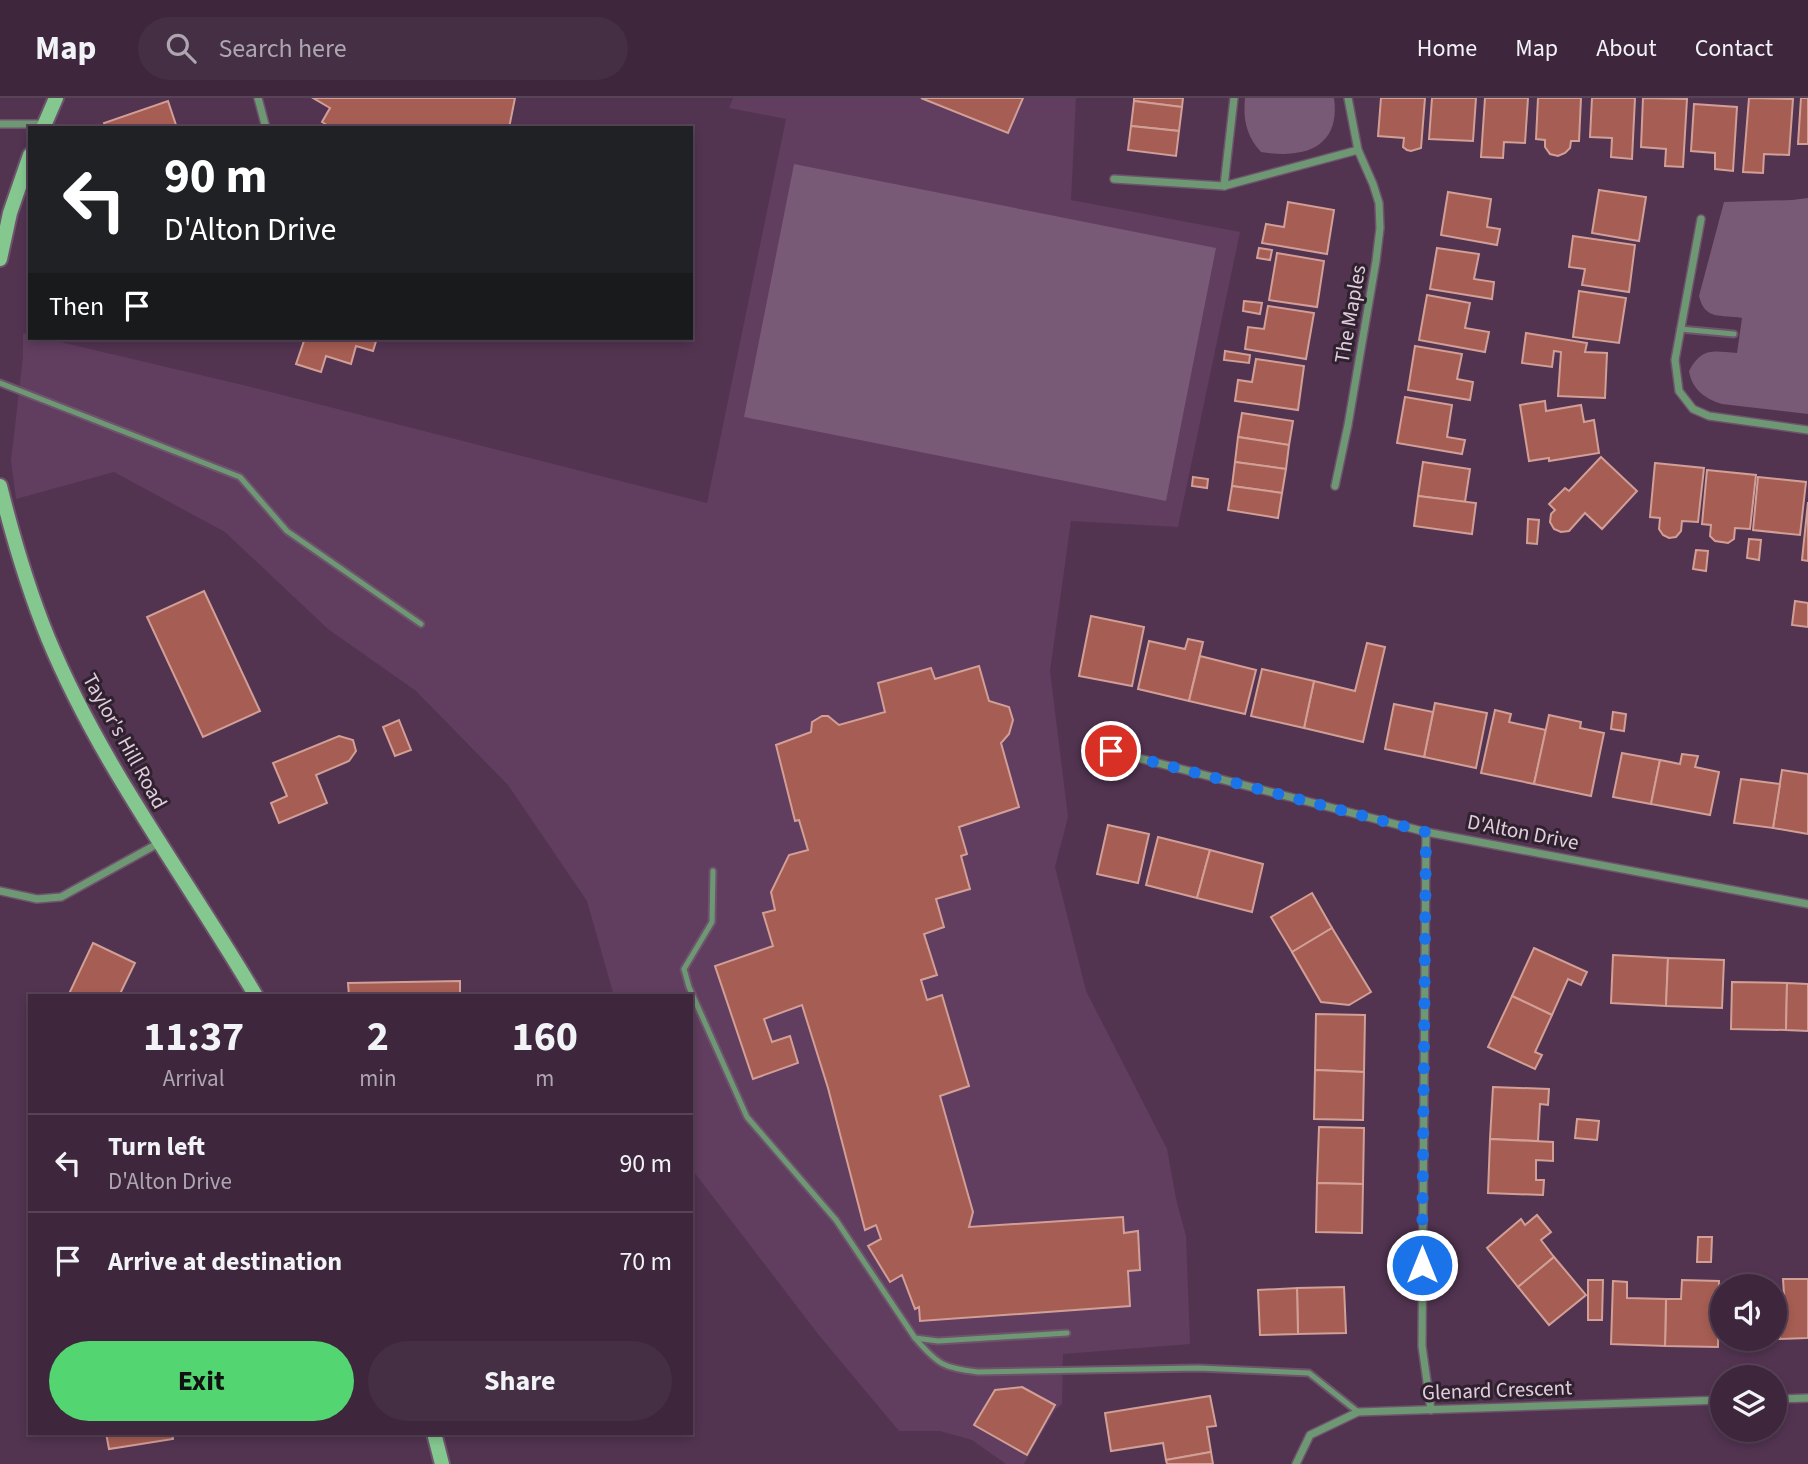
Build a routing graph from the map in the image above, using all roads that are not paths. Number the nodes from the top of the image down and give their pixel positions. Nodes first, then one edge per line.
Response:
1 (56, 98) edge
2 (258, 98) edge
3 (1234, 98) edge
4 (1348, 98) edge
5 (0, 124) edge
6 (44, 126) edge
7 (265, 126) edge
8 (1358, 150) junction
9 (28, 161) edge
10 (1114, 179) dead end
11 (1224, 186) junction
12 (1701, 219) dead end
13 (0, 260) edge
14 (1679, 330) junction
15 (1734, 334) dead end
16 (0, 383) edge
17 (1808, 430) edge
18 (0, 486) edge
19 (1335, 486) dead end
20 (421, 624) dead end
21 (1111, 751) dead end
22 (1426, 832) junction
23 (159, 843) junction
24 (713, 871) dead end
25 (0, 891) edge
26 (1808, 904) edge
27 (255, 994) edge
28 (692, 994) edge
29 (693, 996) edge
30 (1068, 1333) dead end
31 (915, 1338) junction
32 (1808, 1398) edge
33 (1787, 1399) edge
34 (1710, 1400) edge
35 (1431, 1410) junction
36 (1358, 1412) junction
37 (435, 1435) edge
38 (442, 1464) edge
39 (1296, 1464) edge

1 - 6 main road
2 - 7 street
3 - 11 street
4 - 8 street, The Maples
5 - 6 street
8 - 11 street
8 - 19 street, The Maples
9 - 13 main road
10 - 11 street
12 - 14 street
14 - 15 lane
14 - 17 street
16 - 20 lane
18 - 23 main road, Taylor's Hill Road
21 - 22 street, D'Alton Drive
22 - 26 street, D'Alton Drive
22 - 35 street
23 - 25 street
23 - 27 main road, Taylor's Hill Road
24 - 28 lane
29 - 31 lane
30 - 31 lane
31 - 36 lane
32 - 33 street
34 - 35 street, Glenard Crescent
35 - 36 street, Glenard Crescent
36 - 39 street, Glenard Crescent
37 - 38 main road

